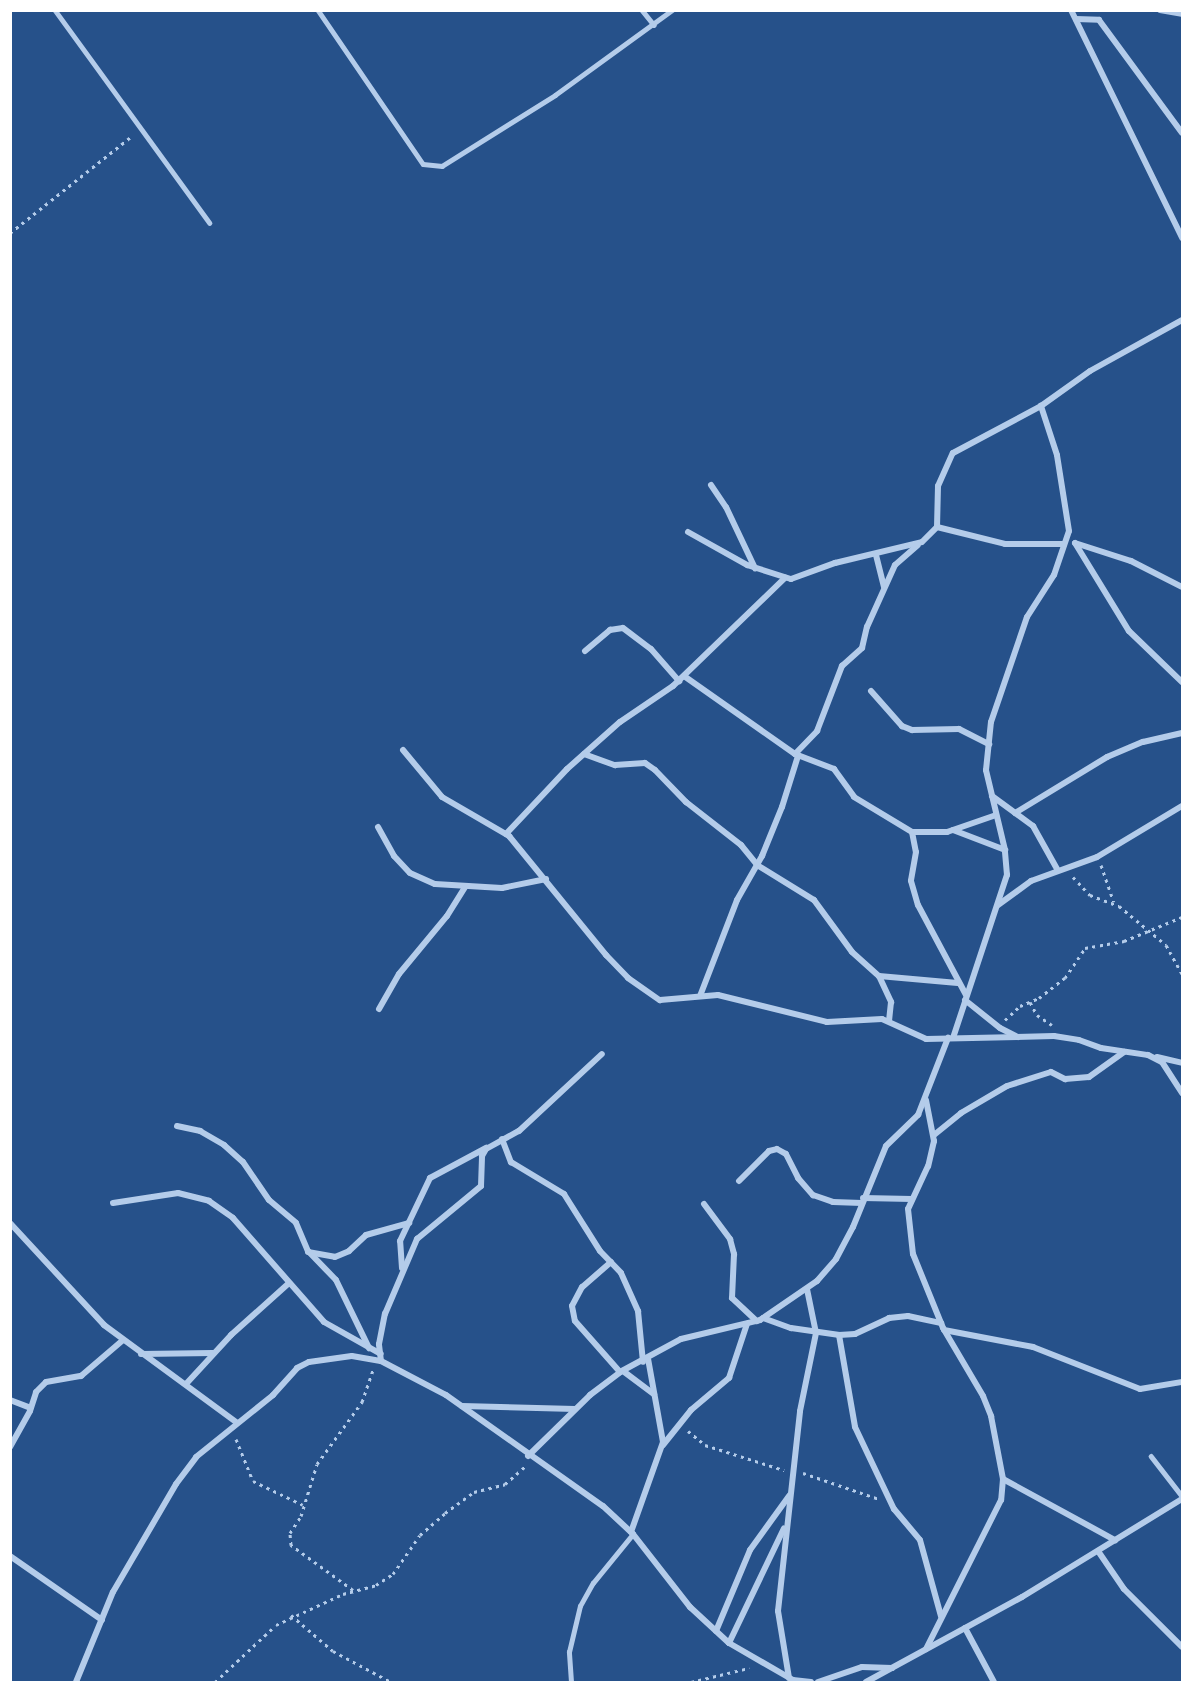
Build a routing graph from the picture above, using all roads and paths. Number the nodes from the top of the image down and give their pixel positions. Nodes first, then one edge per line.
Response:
1 (55, 10) edge
2 (318, 10) edge
3 (642, 10) edge
4 (672, 10) edge
5 (1071, 10) edge
6 (1160, 10) edge
7 (1182, 14) edge
8 (1076, 19) junction
9 (654, 25) junction
10 (141, 128) junction
11 (1182, 133) edge
12 (210, 223) dead end
13 (10, 233) edge
14 (1182, 237) edge
15 (1182, 320) edge
16 (1041, 406) junction
17 (711, 485) dead end
18 (937, 527) junction
19 (688, 532) dead end
20 (1065, 542) junction
21 (921, 543) junction
22 (1075, 543) junction
23 (876, 555) junction
24 (756, 568) junction
25 (785, 578) junction
26 (884, 587) junction
27 (1182, 587) edge
28 (585, 651) dead end
29 (682, 679) junction
30 (1182, 682) edge
31 (871, 691) dead end
32 (1182, 733) edge
33 (989, 744) junction
34 (403, 750) dead end
35 (584, 754) junction
36 (797, 755) junction
37 (992, 796) junction
38 (1182, 806) edge
39 (1015, 813) junction
40 (996, 815) junction
41 (378, 827) dead end
42 (953, 830) junction
43 (912, 832) junction
44 (506, 834) junction
45 (1005, 850) junction
46 (1097, 857) junction
47 (757, 865) junction
48 (1060, 868) junction
49 (546, 879) junction
50 (465, 886) junction
51 (1113, 902) junction
52 (998, 906) junction
53 (1182, 917) edge
54 (1146, 931) junction
55 (1182, 974) edge
56 (879, 976) junction
57 (958, 983) junction
58 (700, 996) junction
59 (965, 997) junction
60 (1030, 1002) junction
61 (379, 1009) dead end
62 (889, 1021) junction
63 (999, 1027) junction
64 (1018, 1037) junction
65 (951, 1038) junction
66 (1071, 1039) junction
67 (1124, 1052) junction
68 (602, 1054) dead end
69 (1150, 1056) junction
70 (1182, 1064) edge
71 (1182, 1093) edge
72 (926, 1100) junction
73 (177, 1126) dead end
74 (934, 1135) junction
75 (502, 1139) junction
76 (489, 1146) junction
77 (739, 1181) dead end
78 (912, 1199) junction
79 (862, 1201) junction
80 (113, 1203) dead end
81 (704, 1204) dead end
82 (10, 1223) edge
83 (408, 1223) junction
84 (308, 1251) junction
85 (611, 1262) junction
86 (402, 1269) junction
87 (288, 1284) junction
88 (807, 1288) junction
89 (760, 1319) junction
90 (941, 1323) junction
91 (747, 1324) junction
92 (944, 1330) junction
93 (816, 1332) junction
94 (839, 1335) junction
95 (123, 1340) junction
96 (369, 1350) junction
97 (213, 1353) junction
98 (140, 1354) junction
99 (379, 1358) junction
100 (645, 1360) junction
101 (622, 1372) junction
102 (1182, 1382) edge
103 (186, 1383) junction
104 (654, 1394) junction
105 (10, 1400) edge
106 (461, 1406) junction
107 (31, 1408) junction
108 (575, 1409) junction
109 (681, 1423) junction
110 (234, 1424) junction
111 (663, 1446) junction
112 (10, 1447) edge
113 (1150, 1456) dead end
114 (530, 1458) junction
115 (795, 1472) junction
116 (1003, 1479) junction
117 (791, 1493) junction
118 (1182, 1498) edge
119 (890, 1502) junction
120 (303, 1505) junction
121 (786, 1524) junction
122 (632, 1533) junction
123 (1115, 1540) junction
124 (1098, 1551) junction
125 (10, 1556) edge
126 (354, 1591) junction
127 (291, 1615) junction
128 (941, 1616) junction
129 (102, 1620) junction
130 (965, 1628) junction
131 (716, 1631) junction
132 (729, 1642) junction
133 (1182, 1647) edge
134 (926, 1650) junction
135 (762, 1664) junction
136 (892, 1668) junction
137 (789, 1678) junction
138 (76, 1683) edge
139 (215, 1683) edge
140 (391, 1683) edge
141 (571, 1683) edge
142 (691, 1683) edge
143 (811, 1683) edge
144 (818, 1683) edge
145 (866, 1683) edge
146 (994, 1683) edge

1 - 10 lane
2 - 9 lane
3 - 9 lane
4 - 9 lane
5 - 8 street
6 - 7 street
8 - 11 street
8 - 14 street
10 - 12 lane
10 - 13 path
15 - 16 street
16 - 18 street
16 - 20 street
17 - 24 street
18 - 20 street
18 - 21 street
19 - 24 street
20 - 22 street
20 - 33 street
21 - 23 street
21 - 26 street
22 - 27 street
22 - 30 street
23 - 25 street
23 - 26 street
24 - 25 street
25 - 29 street
26 - 36 street
28 - 29 street
29 - 35 street
29 - 36 street
31 - 33 street
32 - 39 street
33 - 37 street
34 - 44 street
35 - 44 street
35 - 47 street
36 - 43 street
36 - 47 street
37 - 39 street
37 - 40 street
38 - 46 street
39 - 48 street
40 - 42 street
40 - 45 street
41 - 50 street
42 - 43 street
42 - 45 street
43 - 57 street
44 - 49 street
45 - 52 street
46 - 48 street
46 - 51 path
47 - 56 street
47 - 58 street
48 - 51 path
48 - 52 street
49 - 50 street
49 - 58 street
50 - 61 street
51 - 54 path
52 - 59 street
53 - 54 path
54 - 55 path
54 - 60 path
56 - 57 street
56 - 62 street
57 - 59 street
58 - 62 street
59 - 63 street
59 - 65 street
60 - 63 path
60 - 66 path
62 - 65 street
63 - 64 street
64 - 65 street
64 - 66 street
65 - 72 street
66 - 67 street
67 - 69 street
67 - 74 street
68 - 75 street
69 - 70 street
69 - 71 street
72 - 74 street
72 - 79 street
73 - 84 street
74 - 78 street
75 - 76 street
75 - 85 street
76 - 83 street
76 - 86 street
77 - 79 street
78 - 79 street
78 - 90 street
79 - 88 street
80 - 87 street
81 - 89 street
82 - 95 street
83 - 84 street
83 - 86 street
84 - 96 street
85 - 100 street
85 - 101 street
86 - 99 street
87 - 96 street
87 - 97 street
88 - 89 street
88 - 93 street
89 - 91 street
89 - 93 street
90 - 92 street
90 - 94 street
91 - 100 street
91 - 109 street
92 - 102 street
92 - 116 street
93 - 94 street
93 - 115 street
94 - 119 street
95 - 98 street
95 - 107 street
96 - 99 street
97 - 98 street
97 - 103 street
98 - 103 street
99 - 106 street
99 - 110 street
99 - 120 path
100 - 101 street
100 - 104 street
101 - 104 street
101 - 108 street
103 - 110 street
104 - 111 street
105 - 107 street
106 - 108 street
106 - 114 street
107 - 112 street
108 - 114 street
109 - 111 street
109 - 115 path
110 - 120 path
110 - 129 street
111 - 122 street
113 - 118 lane
114 - 122 street
114 - 126 path
115 - 117 street
115 - 119 path
116 - 123 street
116 - 128 street
117 - 121 street
117 - 131 street
118 - 123 street
119 - 128 street
120 - 126 path
121 - 132 street
121 - 137 street
122 - 131 street
122 - 141 lane
123 - 124 street
124 - 130 street
124 - 133 street
125 - 129 street
126 - 127 path
127 - 139 path
127 - 140 path
128 - 134 street
129 - 138 street
130 - 134 street
130 - 146 street
131 - 132 street
132 - 135 street
134 - 136 street
135 - 137 street
135 - 142 path
136 - 144 street
136 - 145 street
137 - 143 street

